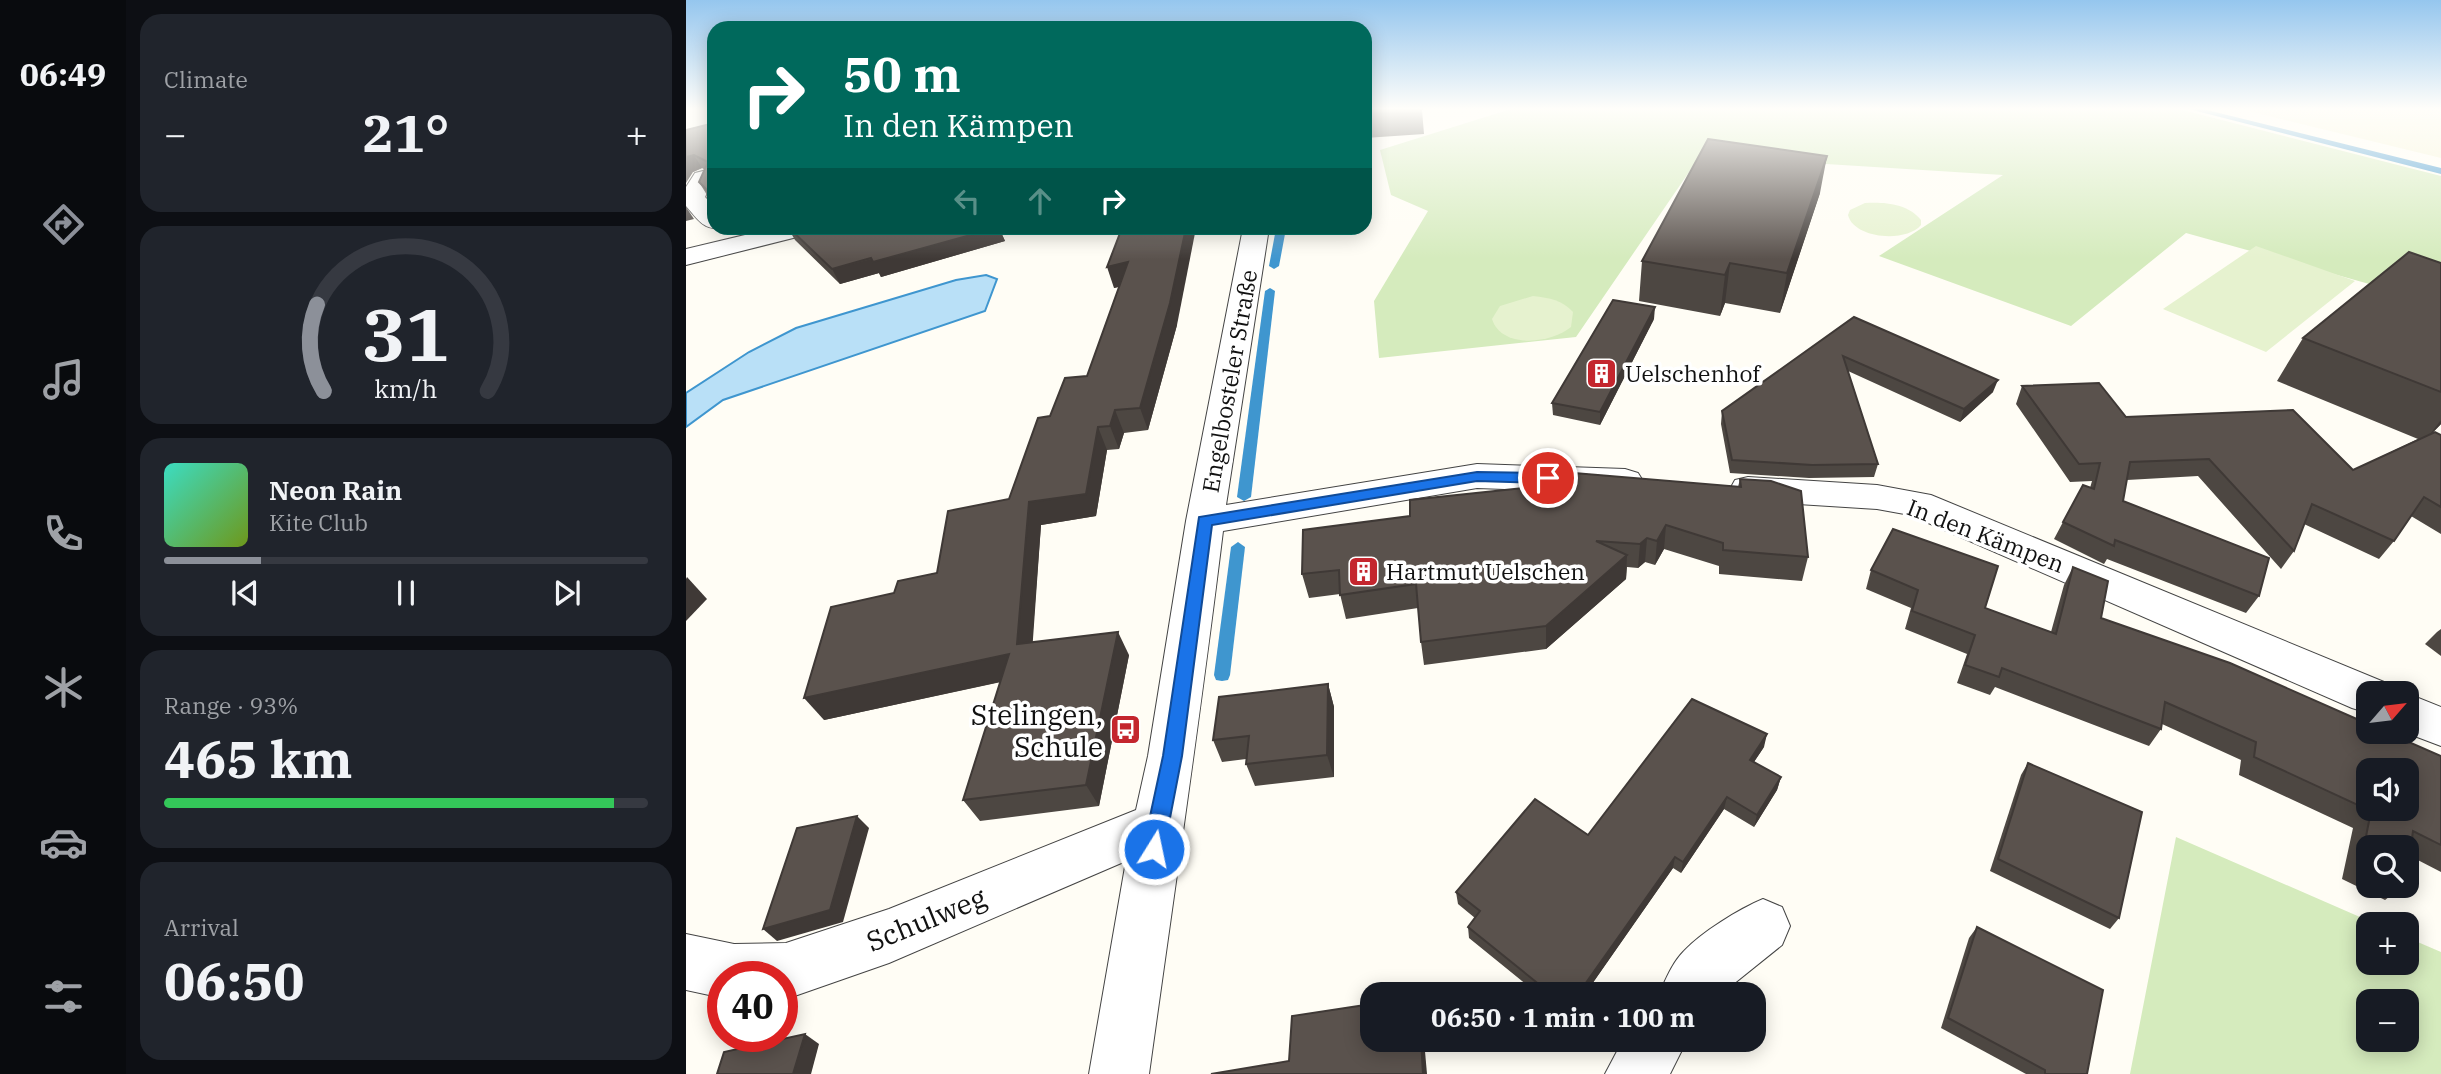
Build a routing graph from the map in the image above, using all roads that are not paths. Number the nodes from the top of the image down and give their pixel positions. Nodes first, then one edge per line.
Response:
1 (703, 178) edge
2 (707, 214) edge
3 (1255, 235) edge
4 (729, 236) edge
5 (686, 257) edge
6 (1662, 484) edge
7 (1716, 487) edge
8 (1205, 521) junction
9 (2356, 690) edge
10 (2419, 718) edge
11 (2441, 727) edge
12 (1158, 824) junction
13 (1763, 926) dead end
14 (686, 962) edge
15 (1696, 982) edge
16 (1650, 1052) edge
17 (1119, 1074) edge
18 (1635, 1074) edge

1 - 2 street
3 - 8 street, Engelbosteler Straße
4 - 5 street
6 - 8 street
7 - 9 street, In den Kämpen
8 - 12 street, Engelbosteler Straße
10 - 11 street
12 - 14 street, Schulweg
12 - 17 street, Engelbosteler Straße
13 - 15 street
16 - 18 street

